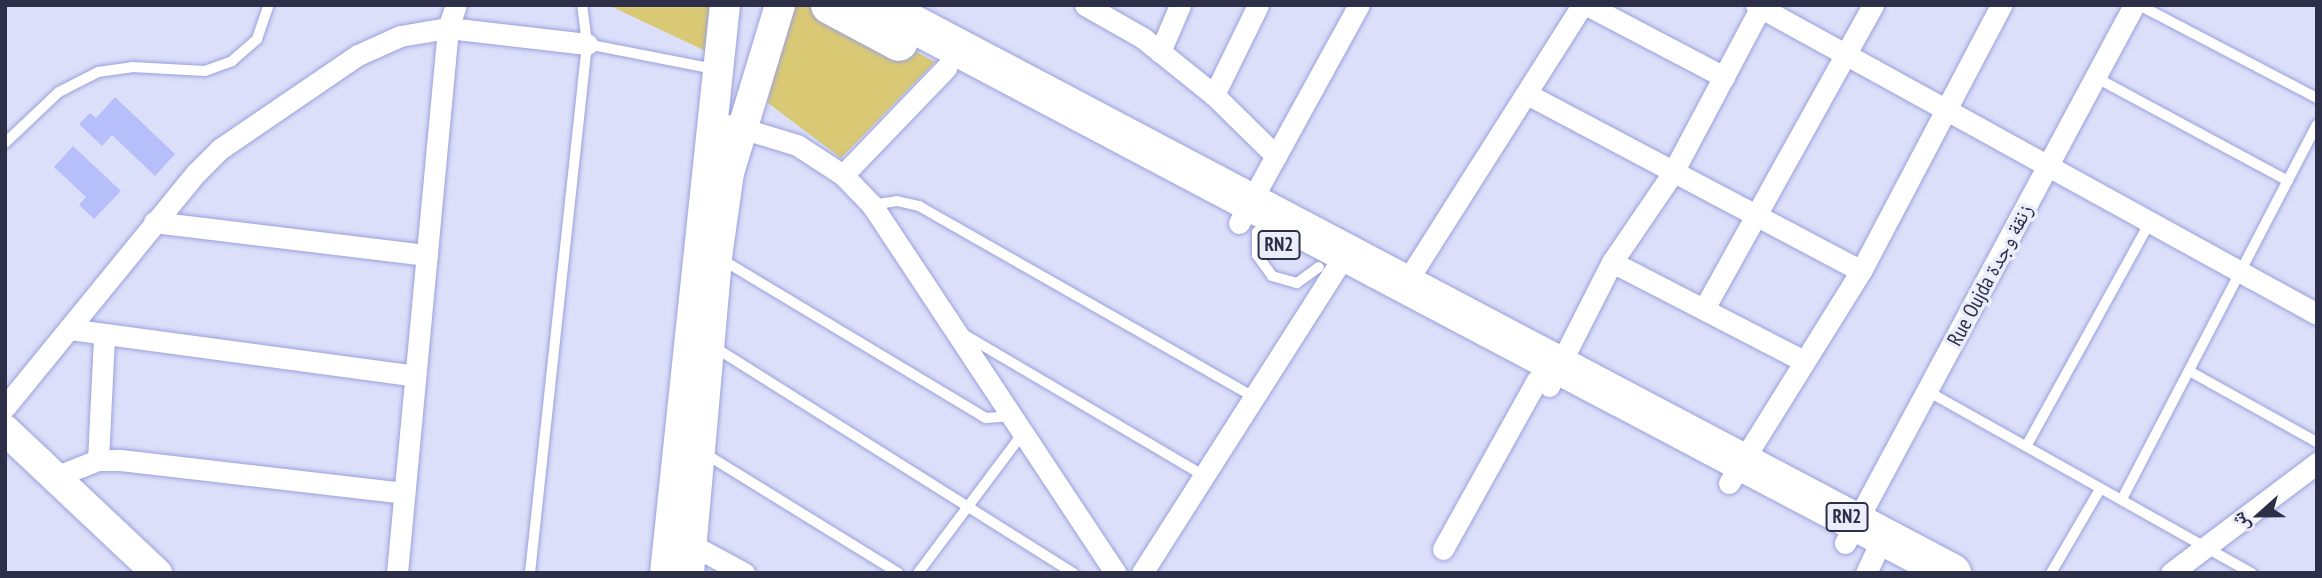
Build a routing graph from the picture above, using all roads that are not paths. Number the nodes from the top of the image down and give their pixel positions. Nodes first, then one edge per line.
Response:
1 (269, 5) edge
2 (456, 5) edge
3 (582, 5) edge
4 (725, 5) edge
5 (780, 5) edge
6 (830, 5) edge
7 (877, 5) edge
8 (1085, 5) edge
9 (1180, 5) edge
10 (1258, 5) edge
11 (1359, 5) edge
12 (1584, 5) edge
13 (1873, 5) edge
14 (2001, 5) edge
15 (2137, 5) edge
16 (1759, 6) edge
17 (925, 16) edge
18 (448, 28) junction
19 (587, 44) junction
20 (1160, 52) junction
21 (1847, 55) junction
22 (946, 68) junction
23 (716, 69) junction
24 (755, 76) junction
25 (1724, 77) junction
26 (2095, 77) junction
27 (1527, 94) junction
28 (1213, 95) junction
29 (2317, 98) edge
30 (1946, 110) junction
31 (711, 121) junction
32 (2317, 125) edge
33 (741, 127) junction
34 (5, 143) edge
35 (1276, 156) junction
36 (2047, 165) junction
37 (1672, 174) junction
38 (843, 175) junction
39 (2288, 181) junction
40 (872, 205) junction
41 (1756, 213) junction
42 (1248, 220) junction
43 (154, 222) junction
44 (2150, 222) junction
45 (428, 255) junction
46 (717, 257) junction
47 (1612, 262) junction
48 (1333, 265) junction
49 (1861, 271) junction
50 (2241, 274) junction
51 (1405, 284) junction
52 (1705, 307) junction
53 (2317, 314) edge
54 (69, 329) junction
55 (960, 332) junction
56 (104, 336) junction
57 (698, 342) junction
58 (1804, 361) junction
59 (2191, 373) junction
60 (415, 376) junction
61 (1549, 377) junction
62 (1928, 391) junction
63 (1256, 398) junction
64 (5, 407) edge
65 (1018, 424) junction
66 (5, 430) edge
67 (2317, 442) edge
68 (2028, 443) junction
69 (700, 450) junction
70 (98, 460) junction
71 (2317, 463) edge
72 (1735, 472) junction
73 (55, 477) junction
74 (1205, 477) junction
75 (2100, 489) junction
76 (404, 493) junction
77 (2122, 499) junction
78 (966, 502) junction
79 (680, 539) junction
80 (2206, 547) junction
81 (1443, 549) dead end
82 (1871, 551) edge
83 (157, 573) edge
84 (397, 573) edge
85 (530, 573) edge
86 (665, 573) edge
87 (689, 573) edge
88 (744, 573) edge
89 (898, 573) edge
90 (918, 573) edge
91 (1073, 573) edge
92 (1116, 573) edge
93 (1142, 573) edge
94 (1952, 573) edge
95 (2051, 573) edge
96 (2171, 573) edge
97 (2252, 573) edge

1 - 34 lane
2 - 18 street
3 - 19 lane
4 - 23 street
5 - 24 street
6 - 22 highway, RN2
7 - 17 highway, RN2
8 - 20 street
9 - 20 street
10 - 28 street
11 - 35 street
12 - 25 street
12 - 27 street
13 - 21 street
14 - 30 street
15 - 26 street, Rue Oujda زنقة وجدة
15 - 29 lane
16 - 21 street
16 - 25 street
17 - 42 highway, RN2
18 - 19 street
18 - 43 street
18 - 45 street
19 - 23 lane
19 - 85 lane
20 - 28 street
21 - 30 street
21 - 41 street
22 - 38 street
22 - 42 highway, RN2
23 - 24 street
23 - 31 street
24 - 33 street
25 - 37 street
26 - 36 street, Rue Oujda زنقة وجدة
26 - 39 lane
27 - 37 street
27 - 51 street
28 - 35 street
30 - 36 street
30 - 49 street
31 - 33 street
31 - 57 street
32 - 39 lane
33 - 38 street
33 - 46 street
35 - 42 street
36 - 44 street
36 - 62 street, Rue Oujda زنقة وجدة
37 - 41 street
37 - 47 street
38 - 40 street
39 - 50 lane
40 - 55 street
40 - 63 lane
41 - 49 street
41 - 52 street
42 - 48 highway, RN2
43 - 45 street
43 - 54 street
44 - 50 street
44 - 68 lane
45 - 60 street
46 - 57 street
46 - 65 lane
47 - 52 street
47 - 61 street
48 - 51 highway, RN2
48 - 61 highway, RN2
48 - 63 street
49 - 58 street
50 - 53 street
50 - 59 lane
51 - 61 highway, RN2
52 - 58 street
54 - 56 street
54 - 64 street
55 - 65 street
55 - 74 lane
56 - 60 street
56 - 70 street
57 - 69 street
57 - 78 lane
57 - 79 street
58 - 72 street
59 - 67 lane
59 - 77 lane
60 - 76 street
61 - 72 highway, RN2
61 - 81 street
62 - 68 lane
62 - 82 street, Rue Oujda زنقة وجدة
63 - 74 street
65 - 78 lane
65 - 92 street
66 - 73 street
68 - 75 lane
69 - 79 street
69 - 89 lane
70 - 73 street
70 - 76 street
71 - 80 street
72 - 82 highway, RN2
73 - 83 street
74 - 93 street
75 - 77 lane
75 - 95 lane
76 - 84 street
77 - 80 lane
78 - 90 lane
78 - 91 lane
79 - 86 street
79 - 87 street
79 - 88 street
80 - 96 street
80 - 97 lane
82 - 94 highway, RN2

